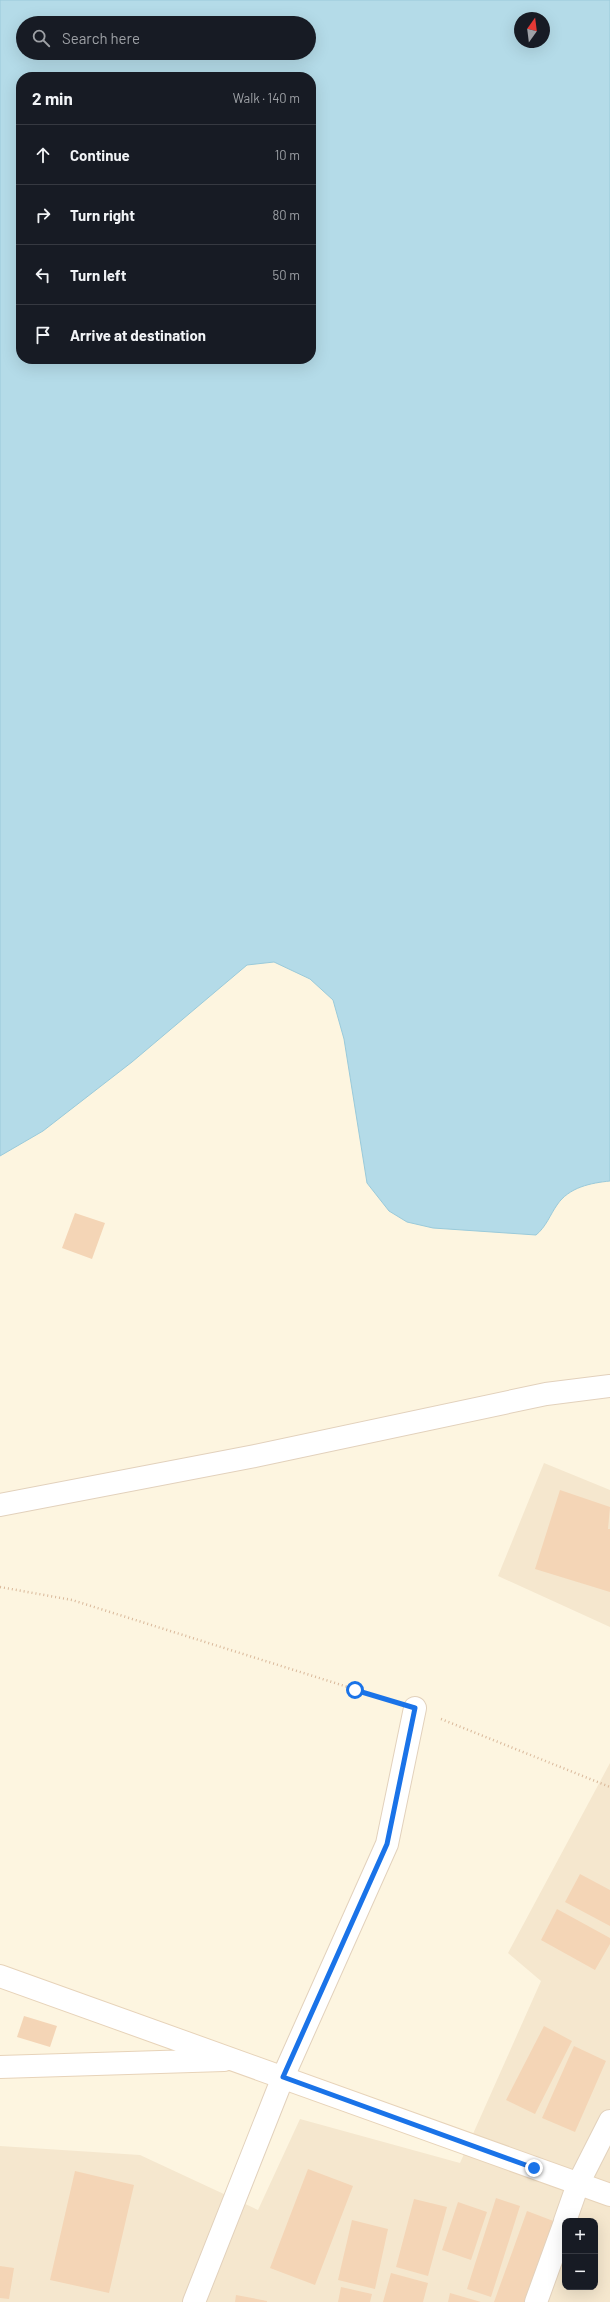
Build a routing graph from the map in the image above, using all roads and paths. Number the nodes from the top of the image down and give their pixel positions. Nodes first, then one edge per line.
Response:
1 (610, 1386) edge
2 (0, 1505) edge
3 (0, 1587) edge
4 (415, 1708) junction
5 (610, 1787) edge
6 (0, 1976) edge
7 (235, 2060) junction
8 (0, 2067) edge
9 (283, 2077) junction
10 (610, 2122) edge
11 (578, 2184) junction
12 (610, 2195) edge
13 (566, 2218) edge
14 (562, 2229) edge
15 (194, 2302) edge
16 (536, 2302) edge

1 - 2 street
3 - 4 path
4 - 5 path
4 - 9 street
6 - 7 street
7 - 8 street
7 - 9 street
9 - 11 street
9 - 15 street
10 - 11 street
11 - 12 street
11 - 13 street
14 - 16 street

